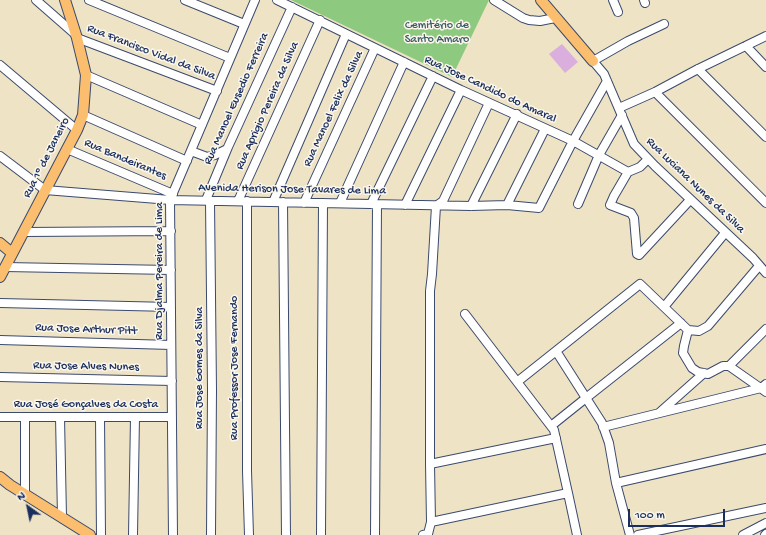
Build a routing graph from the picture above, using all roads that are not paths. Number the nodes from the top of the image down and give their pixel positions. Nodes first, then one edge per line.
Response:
1 (36, 0) edge
2 (65, 0) edge
3 (89, 0) edge
4 (185, 0) edge
5 (255, 0) edge
6 (277, 0) edge
7 (494, 0) edge
8 (541, 0) edge
9 (613, 0) edge
10 (292, 7) junction
11 (618, 12) dead end
12 (555, 18) junction
13 (320, 20) junction
14 (244, 24) junction
15 (664, 24) dead end
16 (346, 34) junction
17 (77, 36) junction
18 (766, 36) edge
19 (746, 46) junction
20 (375, 48) junction
21 (230, 58) junction
22 (593, 61) junction
23 (404, 62) junction
24 (0, 65) edge
25 (766, 67) edge
26 (698, 69) junction
27 (86, 75) junction
28 (434, 76) junction
29 (607, 81) junction
30 (461, 90) junction
31 (217, 91) junction
32 (655, 92) junction
33 (489, 103) junction
34 (621, 112) junction
35 (516, 114) junction
36 (82, 115) junction
37 (202, 125) junction
38 (545, 129) junction
39 (77, 130) junction
40 (766, 137) edge
41 (573, 142) junction
42 (67, 149) junction
43 (227, 149) junction
44 (191, 151) junction
45 (599, 155) junction
46 (0, 156) edge
47 (207, 157) junction
48 (648, 159) junction
49 (187, 161) junction
50 (218, 171) junction
51 (628, 172) junction
52 (45, 190) junction
53 (172, 197) junction
54 (208, 200) junction
55 (690, 200) junction
56 (238, 201) junction
57 (247, 201) junction
58 (273, 202) junction
59 (283, 202) junction
60 (304, 203) junction
61 (324, 203) junction
62 (766, 203) edge
63 (340, 204) junction
64 (374, 204) junction
65 (578, 204) dead end
66 (406, 205) junction
67 (507, 205) junction
68 (436, 206) junction
69 (472, 206) junction
70 (171, 231) junction
71 (24, 232) junction
72 (725, 233) junction
73 (0, 243) edge
74 (12, 253) junction
75 (759, 266) junction
76 (5, 267) junction
77 (171, 270) junction
78 (766, 273) edge
79 (0, 277) edge
80 (0, 302) edge
81 (171, 306) junction
82 (664, 307) junction
83 (465, 314) dead end
84 (681, 323) junction
85 (766, 329) edge
86 (688, 330) junction
87 (0, 340) edge
88 (171, 345) junction
89 (556, 351) junction
90 (729, 366) junction
91 (704, 373) junction
92 (0, 377) edge
93 (172, 381) junction
94 (517, 382) junction
95 (764, 388) edge
96 (586, 398) junction
97 (658, 414) junction
98 (0, 417) edge
99 (26, 417) junction
100 (60, 417) junction
101 (100, 417) junction
102 (135, 417) junction
103 (172, 418) junction
104 (551, 426) junction
105 (603, 427) junction
106 (556, 438) junction
107 (766, 449) edge
108 (430, 464) junction
109 (0, 477) edge
110 (616, 483) junction
111 (568, 493) junction
112 (25, 494) junction
113 (766, 508) edge
114 (62, 517) junction
115 (431, 522) junction
116 (766, 523) edge
117 (90, 535) edge
118 (101, 535) edge
119 (134, 535) edge
120 (173, 535) edge
121 (212, 535) edge
122 (249, 535) edge
123 (286, 535) edge
124 (321, 535) edge
125 (375, 535) edge
126 (423, 535) edge
127 (577, 535) edge
128 (630, 535) edge
129 (638, 535) edge
130 (743, 535) edge

1 - 17 street
2 - 17 main road, Rua 1º de Janeiro
3 - 21 street
4 - 14 street
5 - 14 street, Rua Djalma Pereira de Lima
6 - 10 street, Rua Jose Candido do Amaral
7 - 12 street
8 - 12 main road
9 - 11 street
10 - 13 street, Rua Jose Candido do Amaral
10 - 43 street, Rua Manoel Eusedio Ferreira
12 - 22 main road
13 - 16 street, Rua Jose Candido do Amaral
13 - 56 street, Rua Aprigio Pereira da Silva
14 - 21 street, Rua Djalma Pereira de Lima
15 - 22 street
16 - 20 street, Rua Jose Candido do Amaral
16 - 58 street
17 - 27 main road, Rua 1º de Janeiro
17 - 31 street, Rua Francisco Vidal da Silva
18 - 19 street
19 - 25 street
19 - 26 street
20 - 23 street, Rua Jose Candido do Amaral
20 - 60 street, Rua Manoel Felix da Silva
21 - 31 street, Rua Djalma Pereira de Lima
22 - 29 street, Rua Luciana Nunes da Silva
23 - 28 street, Rua Jose Candido do Amaral
23 - 63 street
24 - 39 street
26 - 32 street
26 - 40 street
27 - 36 main road, Rua 1º de Janeiro
27 - 37 street
28 - 30 street, Rua Jose Candido do Amaral
28 - 64 street
29 - 34 street, Rua Luciana Nunes da Silva
29 - 41 street
30 - 33 street, Rua Jose Candido do Amaral
30 - 66 street
31 - 37 street, Rua Djalma Pereira de Lima
32 - 34 street
32 - 62 street
33 - 35 street, Rua Jose Candido do Amaral
33 - 68 street
34 - 45 street
34 - 48 street, Rua Luciana Nunes da Silva
35 - 38 street, Rua Jose Candido do Amaral
35 - 69 street
36 - 39 main road, Rua 1º de Janeiro
36 - 49 street
37 - 44 street, Rua Djalma Pereira de Lima
38 - 41 street, Rua Jose Candido do Amaral
38 - 67 street
39 - 42 main road, Rua 1º de Janeiro
41 - 45 street, Rua Jose Candido do Amaral
41 - 67 street, Avenida Herison Jose Tavares de Lima
42 - 52 main road, Rua 1º de Janeiro
42 - 53 street, Rua Bandeirantes
43 - 47 street
43 - 50 street, Rua Manoel Eusedio Ferreira
44 - 47 street
44 - 49 street, Rua Djalma Pereira de Lima
45 - 51 street, Rua Jose Candido do Amaral
45 - 65 street
46 - 52 street
47 - 50 street
48 - 51 street
48 - 55 street, Rua Luciana Nunes da Silva
49 - 53 street, Rua Djalma Pereira de Lima
50 - 54 street, Rua Manoel Eusedio Ferreira
51 - 55 street
52 - 53 street, Avenida Herison Jose Tavares de Lima
52 - 71 main road, Rua 1º de Janeiro
53 - 54 street, Avenida Herison Jose Tavares de Lima
53 - 70 street, Rua Djalma Pereira de Lima
54 - 56 street, Avenida Herison Jose Tavares de Lima
54 - 121 street, Rua Jose Gomes da Silva
55 - 72 street, Rua Luciana Nunes da Silva
56 - 57 street, Avenida Herison Jose Tavares de Lima
57 - 58 street, Avenida Herison Jose Tavares de Lima
57 - 122 street, Rua Professor Jose Fernando
58 - 59 street, Avenida Herison Jose Tavares de Lima
59 - 60 street, Avenida Herison Jose Tavares de Lima
59 - 123 street
60 - 61 street, Avenida Herison Jose Tavares de Lima
61 - 63 street, Avenida Herison Jose Tavares de Lima
61 - 124 street
63 - 64 street, Avenida Herison Jose Tavares de Lima
64 - 66 street, Avenida Herison Jose Tavares de Lima
64 - 125 street
66 - 68 street, Avenida Herison Jose Tavares de Lima
67 - 69 street, Avenida Herison Jose Tavares de Lima
68 - 69 street, Avenida Herison Jose Tavares de Lima
68 - 108 street
70 - 71 street
70 - 77 street, Rua Djalma Pereira de Lima
71 - 74 main road, Rua 1º de Janeiro
72 - 75 street, Rua Luciana Nunes da Silva
72 - 82 street
73 - 74 main road
74 - 76 main road, Rua 1º de Janeiro
75 - 78 street, Rua Luciana Nunes da Silva
75 - 86 street
76 - 77 street
76 - 79 main road, Rua 1º de Janeiro
77 - 81 street, Rua Djalma Pereira de Lima
80 - 81 street
81 - 88 street, Rua Djalma Pereira de Lima
82 - 84 street
82 - 89 street
83 - 94 street
84 - 86 street
84 - 96 street
85 - 90 street
86 - 91 street
87 - 88 street, Rua Jose Arthur Pitt
88 - 93 street, Rua Djalma Pereira de Lima
89 - 94 street
89 - 96 street
90 - 91 street
90 - 95 street
91 - 97 street
92 - 93 street, Rua Jose Alves Nunes
93 - 103 street, Rua Djalma Pereira de Lima
94 - 104 street
95 - 97 street
96 - 104 street
96 - 105 street
97 - 105 street
98 - 99 street, Rua José Gonçalves da Costa
99 - 100 street, Rua José Gonçalves da Costa
99 - 112 street
100 - 101 street, Rua José Gonçalves da Costa
100 - 114 street
101 - 102 street, Rua José Gonçalves da Costa
101 - 118 street
102 - 103 street, Rua José Gonçalves da Costa
102 - 119 street
103 - 120 street, Rua Djalma Pereira de Lima
104 - 106 street
105 - 110 street
106 - 108 street
106 - 111 street
107 - 110 street
108 - 115 street
109 - 112 main road
110 - 128 street
111 - 115 street
111 - 127 street
112 - 114 main road
113 - 129 street
114 - 117 main road
115 - 126 street
116 - 130 street

